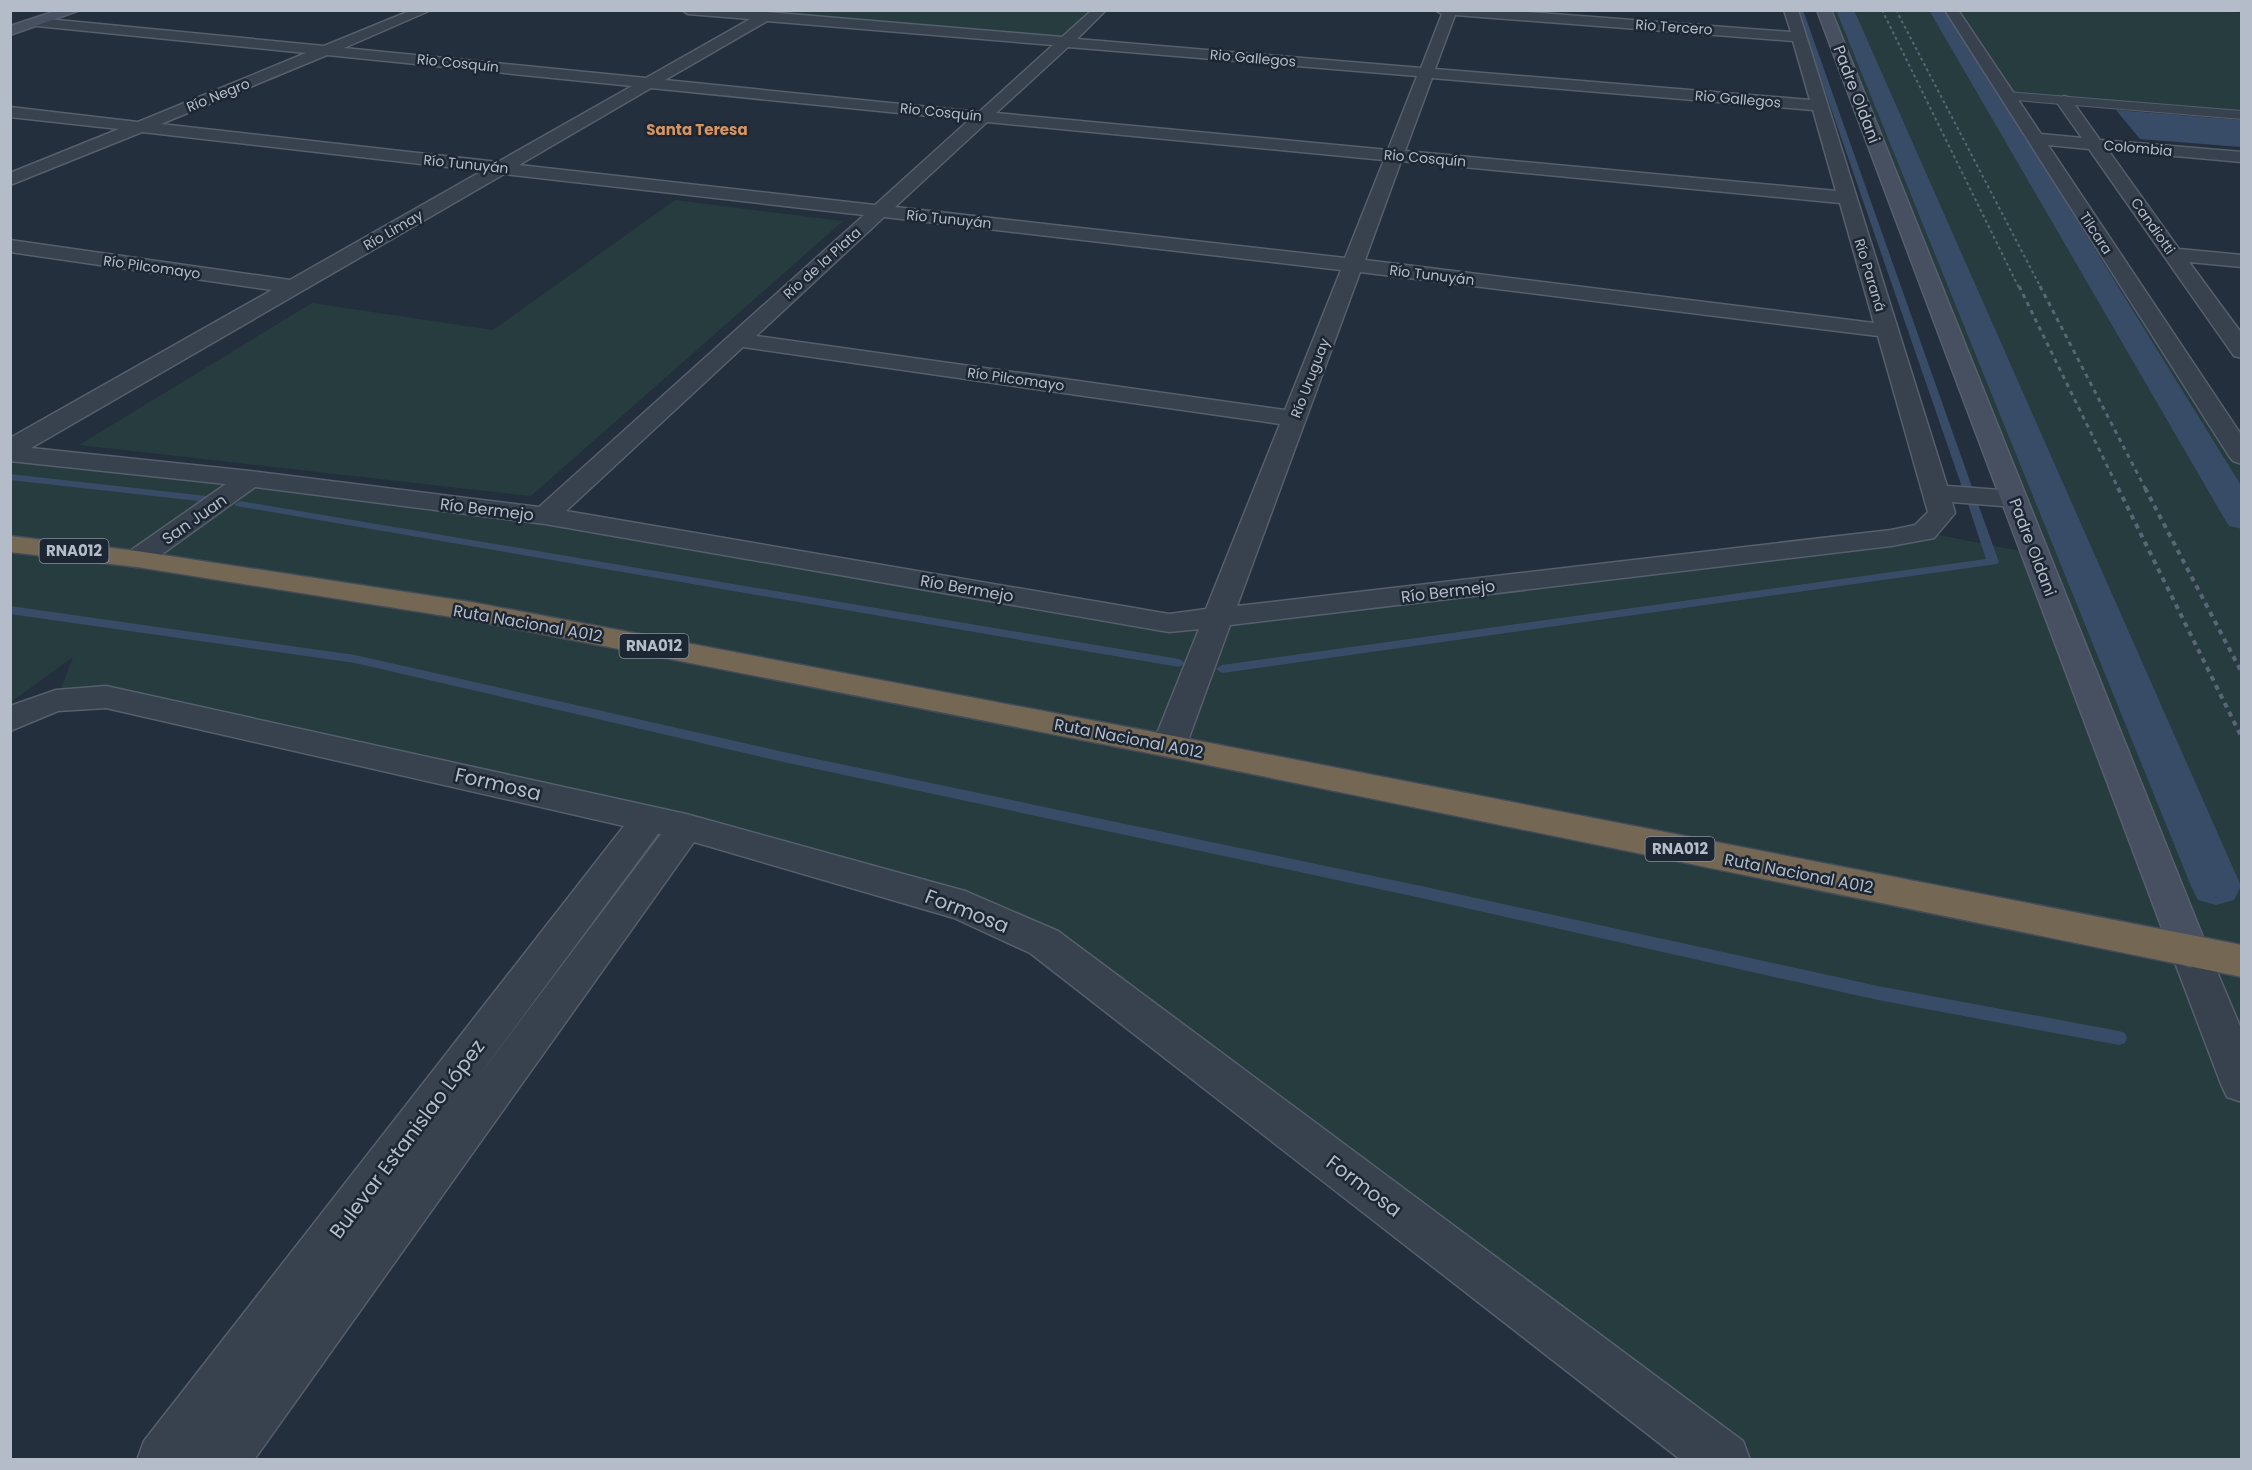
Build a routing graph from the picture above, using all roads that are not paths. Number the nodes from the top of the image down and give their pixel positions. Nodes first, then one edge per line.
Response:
1 (74, 10) edge
2 (425, 10) edge
3 (688, 10) edge
4 (1100, 10) edge
5 (1442, 10) edge
6 (1791, 10) edge
7 (1824, 10) edge
8 (1951, 10) edge
9 (1450, 11) edge
10 (770, 14) edge
11 (37, 22) junction
12 (10, 31) edge
13 (1799, 36) junction
14 (1066, 42) junction
15 (327, 51) junction
16 (1427, 73) junction
17 (651, 82) junction
18 (2007, 96) junction
19 (2064, 101) junction
20 (1819, 106) junction
21 (10, 112) edge
22 (2241, 115) edge
23 (984, 117) junction
24 (140, 127) junction
25 (2035, 139) junction
26 (2095, 145) junction
27 (1395, 155) junction
28 (2241, 157) edge
29 (501, 168) junction
30 (10, 180) edge
31 (1846, 198) junction
32 (880, 211) junction
33 (10, 246) edge
34 (2173, 254) junction
35 (2241, 261) edge
36 (1353, 265) junction
37 (293, 287) junction
38 (1887, 331) junction
39 (738, 340) junction
40 (2241, 351) edge
41 (1294, 419) junction
42 (10, 449) edge
43 (2239, 449) edge
44 (10, 453) edge
45 (250, 479) junction
46 (1936, 493) junction
47 (2014, 499) junction
48 (545, 516) junction
49 (1924, 532) joint
50 (10, 544) edge
51 (137, 559) junction
52 (1218, 619) junction
53 (10, 720) edge
54 (1169, 746) junction
55 (668, 822) junction
56 (2190, 952) junction
57 (2241, 961) edge
58 (2241, 1084) edge
59 (1708, 1453) edge
60 (163, 1460) edge
61 (222, 1460) edge

1 - 11 main road
2 - 15 street, Río Negro
3 - 10 street, Rio Gallegos
4 - 14 street, Río de la Plata
5 - 9 street, Rio Tercero
6 - 13 street, Río Paraná
7 - 47 main road, Padre Oldani
8 - 18 street, Tilcara
9 - 13 street, Rio Tercero
9 - 16 street, Río Uruguay
10 - 14 street, Rio Gallegos
10 - 17 street, Río Limay
11 - 12 main road
11 - 15 street, Rio Cosquín
13 - 20 street, Río Paraná
14 - 16 street, Rio Gallegos
14 - 23 street, Río de la Plata
15 - 17 street, Rio Cosquín
15 - 24 street, Río Negro
16 - 20 street, Rio Gallegos
16 - 27 street, Río Uruguay
17 - 23 street, Rio Cosquín
17 - 29 street, Río Limay
18 - 19 lane
18 - 25 street, Tilcara
19 - 22 lane
19 - 26 street, Candiotti
20 - 31 street, Río Paraná
21 - 24 street, Río Tunuyán
23 - 27 street, Rio Cosquín
23 - 32 street, Río de la Plata
24 - 29 street, Río Tunuyán
24 - 30 street, Río Negro
25 - 26 street, Colombia
25 - 43 street, Tilcara
26 - 28 street, Colombia
26 - 34 street, Candiotti
27 - 31 street, Rio Cosquín
27 - 36 street, Río Uruguay
29 - 32 street, Río Tunuyán
29 - 37 street, Río Limay
31 - 38 street, Río Paraná
32 - 36 street, Río Tunuyán
32 - 39 street, Río de la Plata
33 - 37 street, Río Pilcomayo
34 - 35 street
34 - 40 street, Candiotti
36 - 38 street, Río Tunuyán
36 - 41 street, Río Uruguay
37 - 42 street, Río Limay
38 - 46 street, Río Paraná
39 - 41 street, Río Pilcomayo
39 - 48 street, Río de la Plata
41 - 52 street, Río Uruguay
44 - 45 street, Río Bermejo
45 - 48 street, Río Bermejo
45 - 51 street, San Juan
46 - 47 street
46 - 49 street, Río Paraná
47 - 56 main road, Padre Oldani
48 - 52 street, Río Bermejo
49 - 52 street, Río Bermejo
50 - 51 highway, Ruta Nacional A012 / RNA012
51 - 54 highway, Ruta Nacional A012 / RNA012
52 - 54 street, Río Uruguay
53 - 55 street, Formosa
54 - 56 highway, Ruta Nacional A012 / RNA012
55 - 59 street, Formosa
55 - 60 street, Bulevar Estanislao López
55 - 61 street
56 - 57 highway, Ruta Nacional A012 / RNA012
56 - 58 street, Padre Oldani

